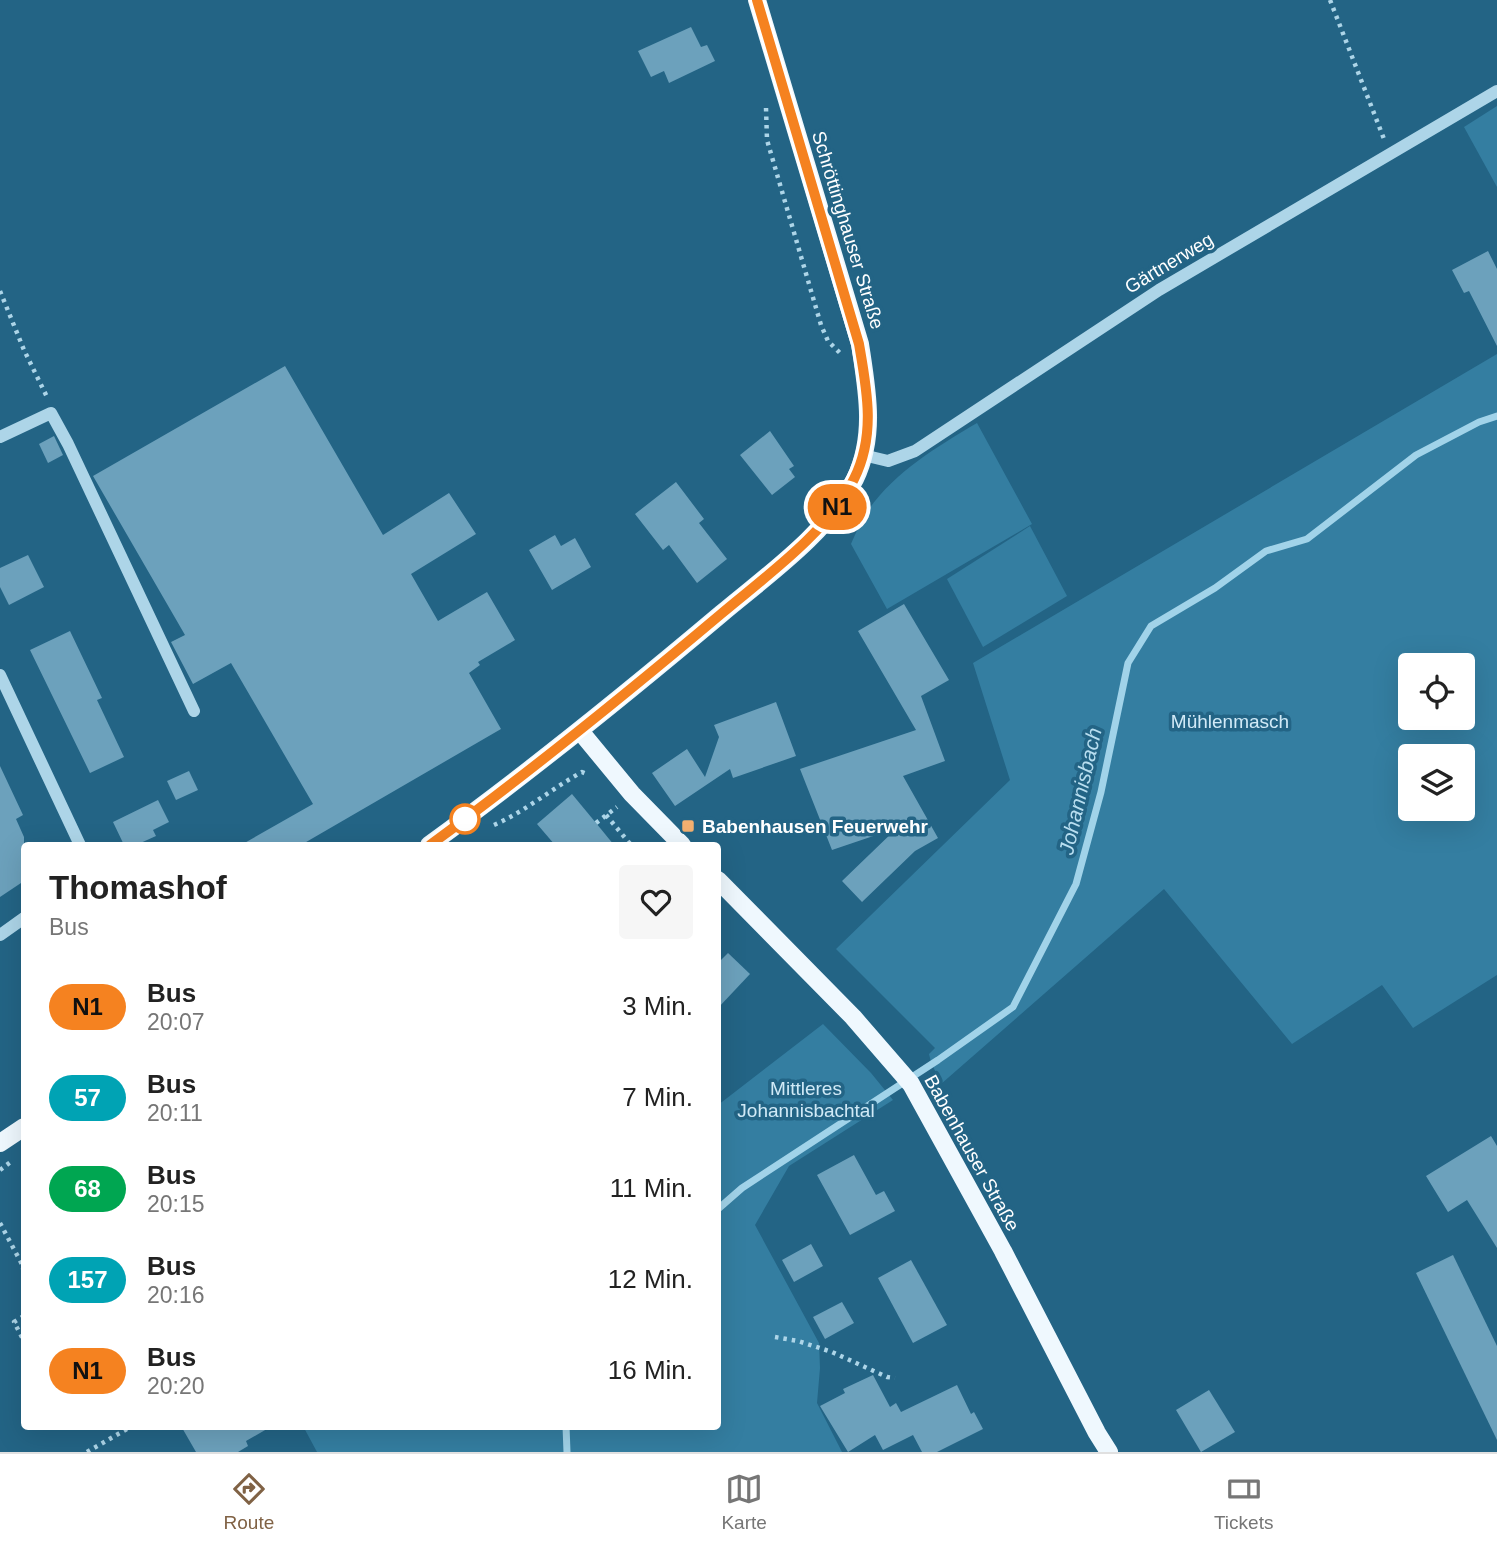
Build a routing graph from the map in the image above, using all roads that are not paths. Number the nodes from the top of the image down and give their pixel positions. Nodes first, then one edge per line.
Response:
1 (757, 0) edge
2 (1497, 91) edge
3 (0, 436) edge
4 (863, 455) junction
5 (827, 489) dead end
6 (849, 503) junction
7 (0, 675) edge
8 (194, 711) dead end
9 (580, 731) junction
10 (79, 842) edge
11 (433, 842) edge
12 (679, 842) edge
13 (721, 883) edge
14 (21, 920) edge
15 (0, 935) edge
16 (21, 1129) edge
17 (0, 1143) edge
18 (1109, 1452) edge

1 - 4 main road, Schröttinghauser Straße
2 - 4 street, Gärtnerweg
3 - 8 street
4 - 6 main road, Schröttinghauser Straße
5 - 6 street
6 - 9 main road, Schröttinghauser Straße
7 - 10 street
9 - 11 main road
9 - 12 main road
13 - 18 main road, Babenhauser Straße
14 - 15 street
16 - 17 main road

